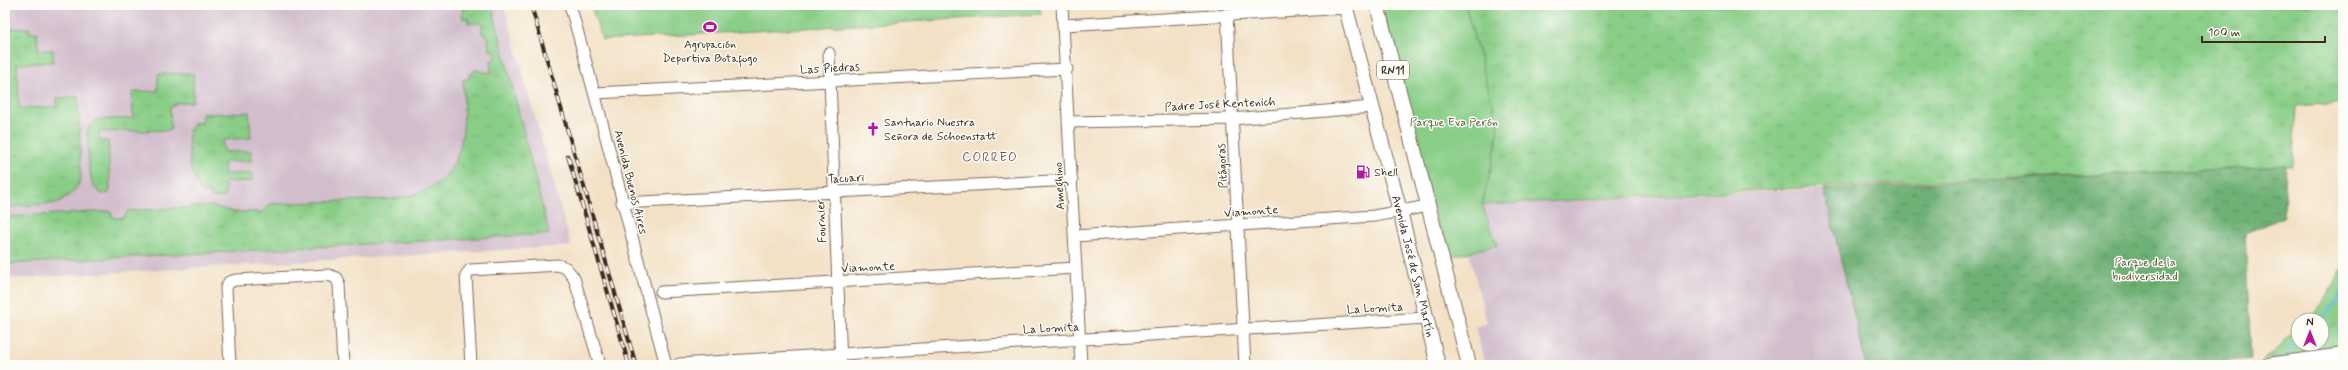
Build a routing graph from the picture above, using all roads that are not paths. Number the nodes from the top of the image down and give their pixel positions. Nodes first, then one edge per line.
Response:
1 (570, 5) edge
2 (1062, 5) edge
3 (1377, 5) edge
4 (1346, 6) edge
5 (1227, 14) junction
6 (1064, 25) junction
7 (829, 53) dead end
8 (1067, 69) junction
9 (829, 81) junction
10 (596, 93) junction
11 (1372, 107) junction
12 (1232, 119) junction
13 (1069, 122) junction
14 (1072, 180) junction
15 (832, 192) junction
16 (622, 203) junction
17 (1428, 206) junction
18 (1400, 212) junction
19 (1238, 225) junction
20 (1075, 236) junction
21 (1076, 268) junction
22 (837, 282) junction
23 (661, 292) dead end
24 (1426, 318) junction
25 (1243, 329) junction
26 (1080, 339) junction
27 (2343, 355) edge
28 (841, 359) edge
29 (679, 364) dead end
30 (230, 365) edge
31 (343, 365) edge
32 (471, 365) edge
33 (600, 365) edge
34 (666, 365) edge
35 (1081, 365) edge
36 (1245, 365) edge
37 (1438, 365) edge
38 (1469, 365) edge
39 (2268, 365) edge

1 - 10 street, Avenida Buenos Aires
2 - 6 street, Ameghino
3 - 17 main road, RN11
4 - 5 street
4 - 11 main road, Avenida José de San Martín / RN11
5 - 6 street
5 - 12 street, Pitágoras
6 - 8 street, Ameghino
7 - 9 street, Fournier
8 - 9 street, Las Piedras
8 - 13 street, Ameghino
9 - 10 street, Las Piedras
9 - 15 street, Fournier
10 - 16 street, Avenida Buenos Aires
11 - 12 street, Padre José Kentenich
11 - 18 main road, Avenida José de San Martín / RN11
12 - 13 street, Padre José Kentenich
12 - 19 street, Pitágoras
13 - 14 street, Ameghino
14 - 15 street, Tacuari
14 - 20 street, Ameghino
15 - 16 street, Tacuari
15 - 22 street, Fournier
16 - 34 street, Avenida Buenos Aires
17 - 18 street, Viamonte
17 - 38 main road, RN11
18 - 19 street, Viamonte
18 - 24 main road, Avenida José de San Martín / RN11
19 - 20 street, Viamonte
19 - 25 street, Pitágoras
20 - 21 street, Ameghino
21 - 22 street, Viamonte
21 - 26 street, Ameghino
22 - 23 street, Viamonte
22 - 28 street, Fournier
24 - 25 street, La Lomita
24 - 37 main road, Avenida José de San Martín / RN11
25 - 26 street, La Lomita
25 - 36 street, Pitágoras
26 - 28 street, La Lomita
26 - 35 street, Ameghino
27 - 39 main road
28 - 29 street, La Lomita
30 - 31 street
32 - 33 street

